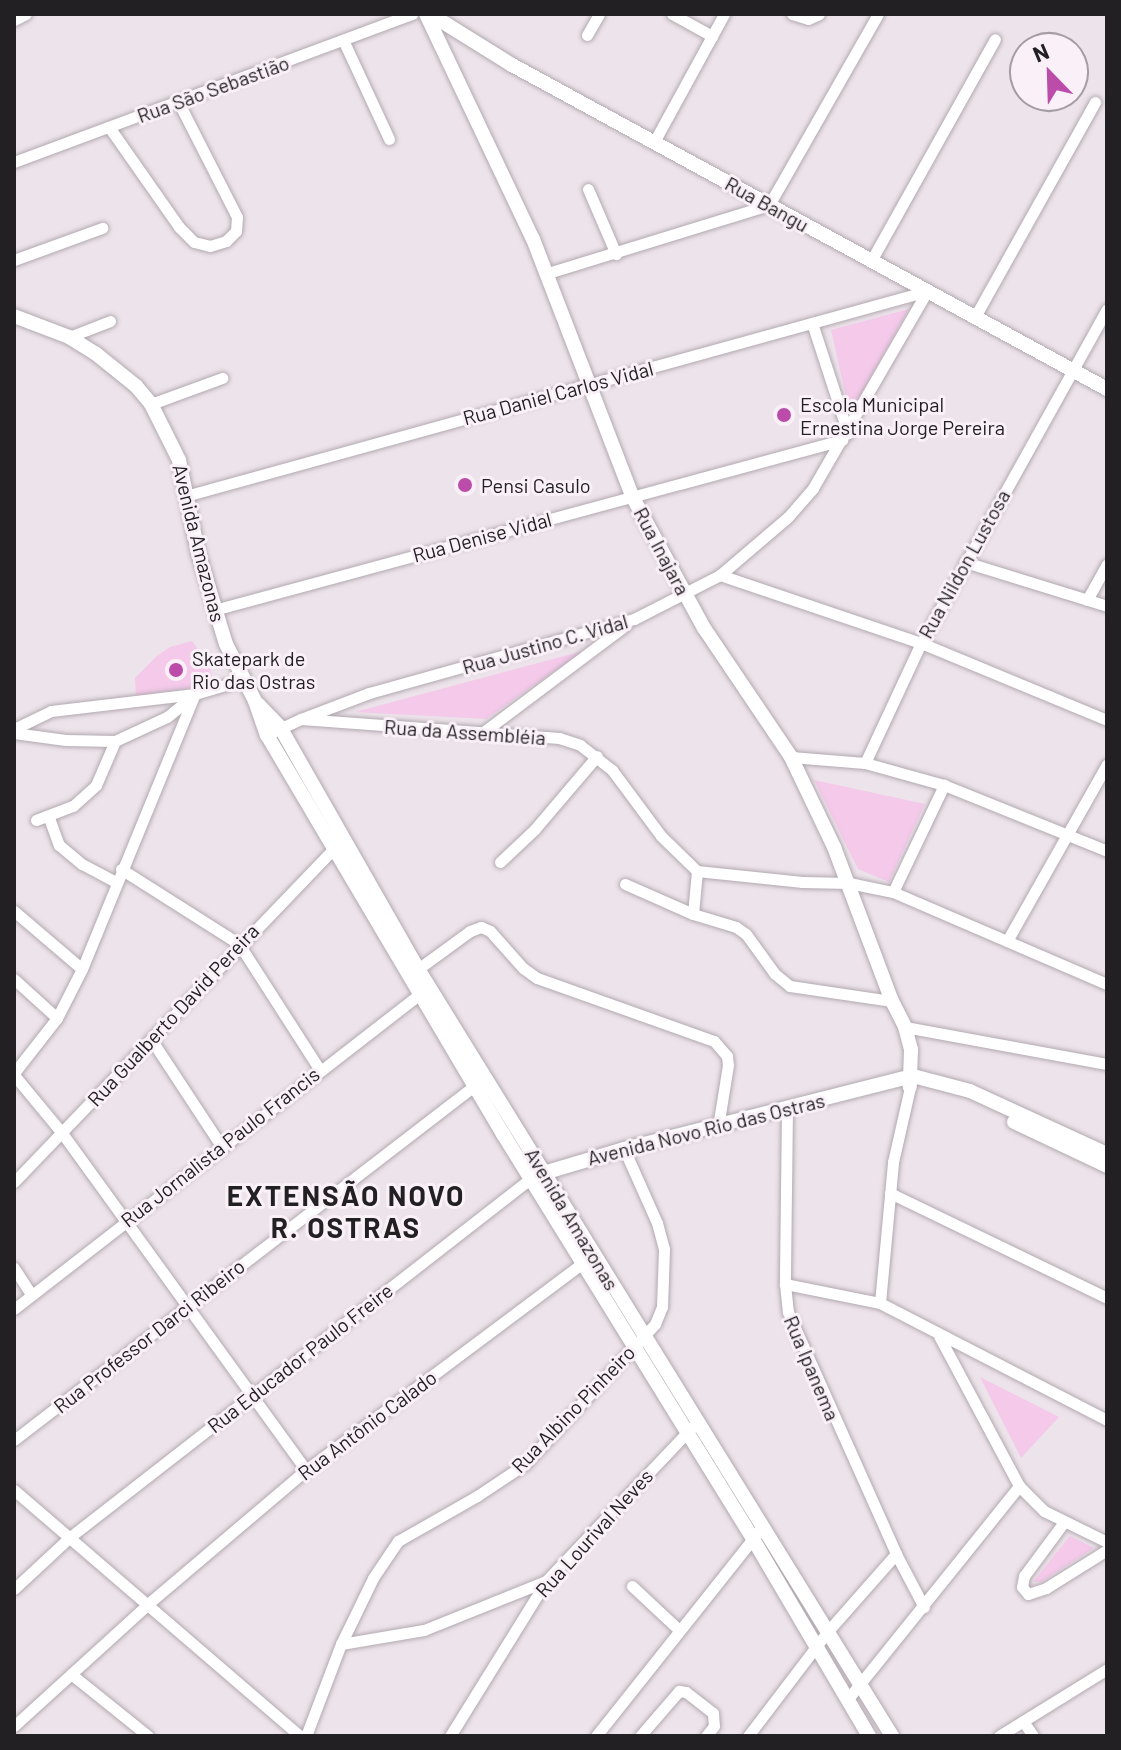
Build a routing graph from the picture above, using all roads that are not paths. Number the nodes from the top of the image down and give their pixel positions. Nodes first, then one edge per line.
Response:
1 (26, 14) edge
2 (412, 14) edge
3 (428, 14) edge
4 (599, 14) edge
5 (672, 14) edge
6 (724, 14) edge
7 (792, 14) edge
8 (819, 14) edge
9 (878, 14) edge
10 (14, 20) edge
11 (587, 35) dead end
12 (712, 36) junction
13 (995, 39) dead end
14 (344, 42) junction
15 (178, 101) junction
16 (1095, 102) dead end
17 (109, 127) junction
18 (389, 139) dead end
19 (654, 142) junction
20 (14, 162) edge
21 (588, 189) dead end
22 (769, 205) junction
23 (102, 228) dead end
24 (616, 254) junction
25 (14, 260) edge
26 (871, 261) junction
27 (548, 273) junction
28 (927, 291) junction
29 (1107, 309) edge
30 (976, 315) junction
31 (14, 316) edge
32 (110, 321) dead end
33 (812, 323) junction
34 (69, 337) junction
35 (1073, 371) junction
36 (222, 378) dead end
37 (588, 385) junction
38 (1107, 389) edge
39 (151, 404) junction
40 (845, 436) junction
41 (189, 495) junction
42 (632, 496) junction
43 (965, 562) junction
44 (1107, 564) edge
45 (720, 575) junction
46 (684, 593) junction
47 (1087, 600) junction
48 (1107, 606) edge
49 (214, 610) junction
50 (634, 619) junction
51 (921, 643) junction
52 (242, 680) junction
53 (195, 694) junction
54 (301, 719) junction
55 (1107, 720) edge
56 (14, 731) edge
57 (274, 731) junction
58 (482, 733) junction
59 (115, 741) junction
60 (597, 756) junction
61 (791, 757) junction
62 (865, 763) junction
63 (1107, 764) edge
64 (944, 785) junction
65 (1065, 834) junction
66 (332, 850) junction
67 (1107, 851) edge
68 (500, 862) dead end
69 (121, 869) junction
70 (697, 871) junction
71 (116, 882) junction
72 (849, 883) junction
73 (625, 884) dead end
74 (893, 892) junction
75 (14, 911) edge
76 (693, 914) junction
77 (1007, 941) junction
78 (239, 944) junction
79 (82, 969) junction
80 (418, 969) junction
81 (14, 979) edge
82 (1107, 984) edge
83 (424, 991) junction
84 (892, 1001) junction
85 (57, 1018) junction
86 (905, 1027) junction
87 (151, 1039) junction
88 (1107, 1064) edge
89 (320, 1070) junction
90 (14, 1074) edge
91 (911, 1081) junction
92 (474, 1086) junction
93 (787, 1109) junction
94 (718, 1127) junction
95 (62, 1133) junction
96 (222, 1147) junction
97 (624, 1149) junction
98 (1107, 1154) edge
99 (1107, 1166) edge
100 (545, 1171) junction
101 (530, 1179) junction
102 (14, 1182) edge
103 (890, 1193) junction
104 (125, 1220) junction
105 (587, 1260) junction
106 (14, 1268) edge
107 (785, 1284) junction
108 (31, 1294) junction
109 (1107, 1298) edge
110 (880, 1303) junction
111 (187, 1307) junction
112 (14, 1309) edge
113 (645, 1335) junction
114 (939, 1336) junction
115 (632, 1348) junction
116 (252, 1395) junction
117 (1107, 1420) edge
118 (699, 1421) junction
119 (685, 1433) junction
120 (14, 1440) edge
121 (306, 1470) junction
122 (1019, 1486) junction
123 (14, 1490) edge
124 (1064, 1522) junction
125 (762, 1527) junction
126 (70, 1537) junction
127 (753, 1539) junction
128 (1107, 1542) edge
129 (1107, 1550) edge
130 (896, 1554) junction
131 (546, 1581) junction
132 (632, 1586) dead end
133 (14, 1589) edge
134 (149, 1603) junction
135 (924, 1607) junction
136 (679, 1630) junction
137 (828, 1631) junction
138 (341, 1644) junction
139 (815, 1647) junction
140 (1107, 1669) edge
141 (71, 1674) junction
142 (860, 1686) junction
143 (847, 1700) junction
144 (1023, 1721) junction
145 (14, 1726) edge
146 (148, 1736) edge
147 (300, 1736) edge
148 (306, 1736) edge
149 (450, 1736) edge
150 (596, 1736) edge
151 (640, 1736) edge
152 (706, 1736) edge
153 (748, 1736) edge
154 (869, 1736) edge
155 (892, 1736) edge
156 (999, 1736) edge
157 (1033, 1736) edge

1 - 10 street
2 - 14 street, Rua São Sebastião
3 - 19 street, Rua Bangu
3 - 27 street, Rua Inajara
4 - 11 street
5 - 12 street
6 - 12 street
7 - 8 street
9 - 22 street
12 - 19 street
13 - 26 street
14 - 15 street, Rua São Sebastião
14 - 18 street
15 - 17 street, Rua São Sebastião
15 - 17 street
16 - 30 street
17 - 20 street, Rua São Sebastião
19 - 22 street, Rua Bangu
21 - 24 street
22 - 24 street
22 - 26 street, Rua Bangu
23 - 25 street
24 - 27 street
26 - 28 street, Rua Bangu
27 - 37 street, Rua Inajara
28 - 30 street, Rua Bangu
28 - 33 street, Rua Daniel Carlos Vidal
28 - 40 street, Rua Justino C. Vidal
29 - 35 street, Rua Nildon Lustosa
30 - 35 street, Rua Bangu
31 - 34 street, Avenida Amazonas
32 - 34 street
33 - 37 street, Rua Daniel Carlos Vidal
33 - 40 street
34 - 39 street, Avenida Amazonas
35 - 38 street, Rua Bangu
35 - 43 street, Rua Nildon Lustosa
36 - 39 street
37 - 41 street, Rua Daniel Carlos Vidal
37 - 42 street, Rua Inajara
39 - 41 street, Avenida Amazonas
40 - 42 street, Rua Denise Vidal
40 - 45 street, Rua Justino C. Vidal
41 - 49 street, Avenida Amazonas
42 - 46 street, Rua Inajara
42 - 49 street, Rua Denise Vidal
43 - 47 street
43 - 51 street, Rua Nildon Lustosa
44 - 47 street
45 - 46 street, Rua Justino C. Vidal
45 - 51 street
46 - 50 street, Rua Justino C. Vidal
46 - 61 street, Rua Inajara
47 - 48 street
49 - 52 street, Avenida Amazonas
50 - 54 street, Rua Justino C. Vidal
50 - 58 street
51 - 55 street
51 - 62 street, Rua Nildon Lustosa
52 - 53 street
52 - 57 street, Avenida Amazonas
53 - 56 street
53 - 59 street
53 - 69 street
54 - 57 street, Rua da Assembléia
54 - 58 street, Rua da Assembléia
56 - 59 street
57 - 66 street, Avenida Amazonas
57 - 80 street, Avenida Amazonas
58 - 60 street, Rua da Assembléia
59 - 71 street
60 - 68 street
60 - 70 street, Rua da Assembléia
61 - 62 street
61 - 72 street, Rua Inajara
62 - 64 street
63 - 65 street
64 - 65 street
64 - 74 street
65 - 67 street
65 - 77 street
66 - 78 street, Rua Gualberto David Pereira
66 - 83 street, Avenida Amazonas
69 - 71 street
69 - 78 street
70 - 72 street
70 - 76 street
71 - 79 street
72 - 74 street
72 - 84 street, Rua Inajara
73 - 76 street
74 - 77 street
75 - 79 street
76 - 84 street
77 - 82 street
78 - 87 street, Rua Gualberto David Pereira
78 - 89 street
79 - 85 street
80 - 83 street, Avenida Amazonas
80 - 94 street
81 - 85 street
83 - 89 street, Rua Jornalista Paulo Francis
83 - 92 street, Avenida Amazonas
83 - 100 street, Avenida Amazonas
84 - 86 street, Rua Inajara
85 - 90 street
86 - 88 street
86 - 91 street, Rua Inajara
87 - 95 street, Rua Gualberto David Pereira
87 - 96 street
89 - 96 street, Rua Jornalista Paulo Francis
90 - 95 street
91 - 93 street, Avenida Novo Rio das Ostras
91 - 98 street, Avenida Novo Rio das Ostras
91 - 99 street, Avenida Novo Rio das Ostras
91 - 103 street
92 - 101 street, Avenida Amazonas
92 - 111 street, Rua Professor Darci Ribeiro
93 - 94 street, Avenida Novo Rio das Ostras
93 - 107 street, Rua Ipanema
94 - 97 street, Avenida Novo Rio das Ostras
95 - 102 street, Rua Gualberto David Pereira
95 - 104 street
96 - 104 street, Rua Jornalista Paulo Francis
97 - 100 street, Avenida Novo Rio das Ostras
97 - 113 street, Rua Albino Pinheiro
100 - 101 street, Avenida Novo Rio das Ostras
100 - 105 street, Avenida Amazonas
101 - 105 street, Avenida Amazonas
101 - 116 street, Rua Educador Paulo Freire
103 - 109 street
103 - 110 street
104 - 108 street, Rua Jornalista Paulo Francis
104 - 111 street
105 - 113 street, Avenida Amazonas
105 - 115 street, Avenida Amazonas
105 - 121 street, Rua Antônio Calado
106 - 108 street
107 - 110 street
107 - 130 street, Rua Ipanema
108 - 112 street, Rua Jornalista Paulo Francis
110 - 114 street
111 - 116 street
111 - 120 street, Rua Professor Darci Ribeiro
113 - 115 street, Rua Albino Pinheiro
113 - 118 street, Avenida Amazonas
114 - 117 street
114 - 122 street
115 - 119 street, Avenida Amazonas
115 - 138 street, Rua Albino Pinheiro
116 - 121 street
116 - 126 street, Rua Educador Paulo Freire
118 - 119 street, Rua Lourival Neves
118 - 125 street, Avenida Amazonas
119 - 127 street, Avenida Amazonas
119 - 131 street, Rua Lourival Neves
121 - 134 street, Rua Antônio Calado
122 - 124 street
122 - 135 street
123 - 126 street
124 - 128 street
124 - 129 street
125 - 127 street
125 - 137 street, Avenida Amazonas
126 - 133 street, Rua Educador Paulo Freire
126 - 134 street
127 - 136 street
127 - 139 street, Avenida Amazonas
130 - 135 street, Rua Ipanema
130 - 137 street
131 - 138 street
131 - 149 street, Rua Lourival Neves
132 - 136 street
134 - 141 street, Rua Antônio Calado
134 - 147 street
135 - 142 street
136 - 150 street
137 - 139 street
137 - 142 street, Avenida Amazonas
138 - 148 street, Rua Albino Pinheiro
139 - 143 street, Avenida Amazonas
139 - 153 street
140 - 144 street
141 - 145 street, Rua Antônio Calado
141 - 146 street
142 - 143 street
142 - 155 street, Avenida Amazonas
143 - 154 street, Avenida Amazonas
144 - 156 street
144 - 157 street
151 - 152 street

